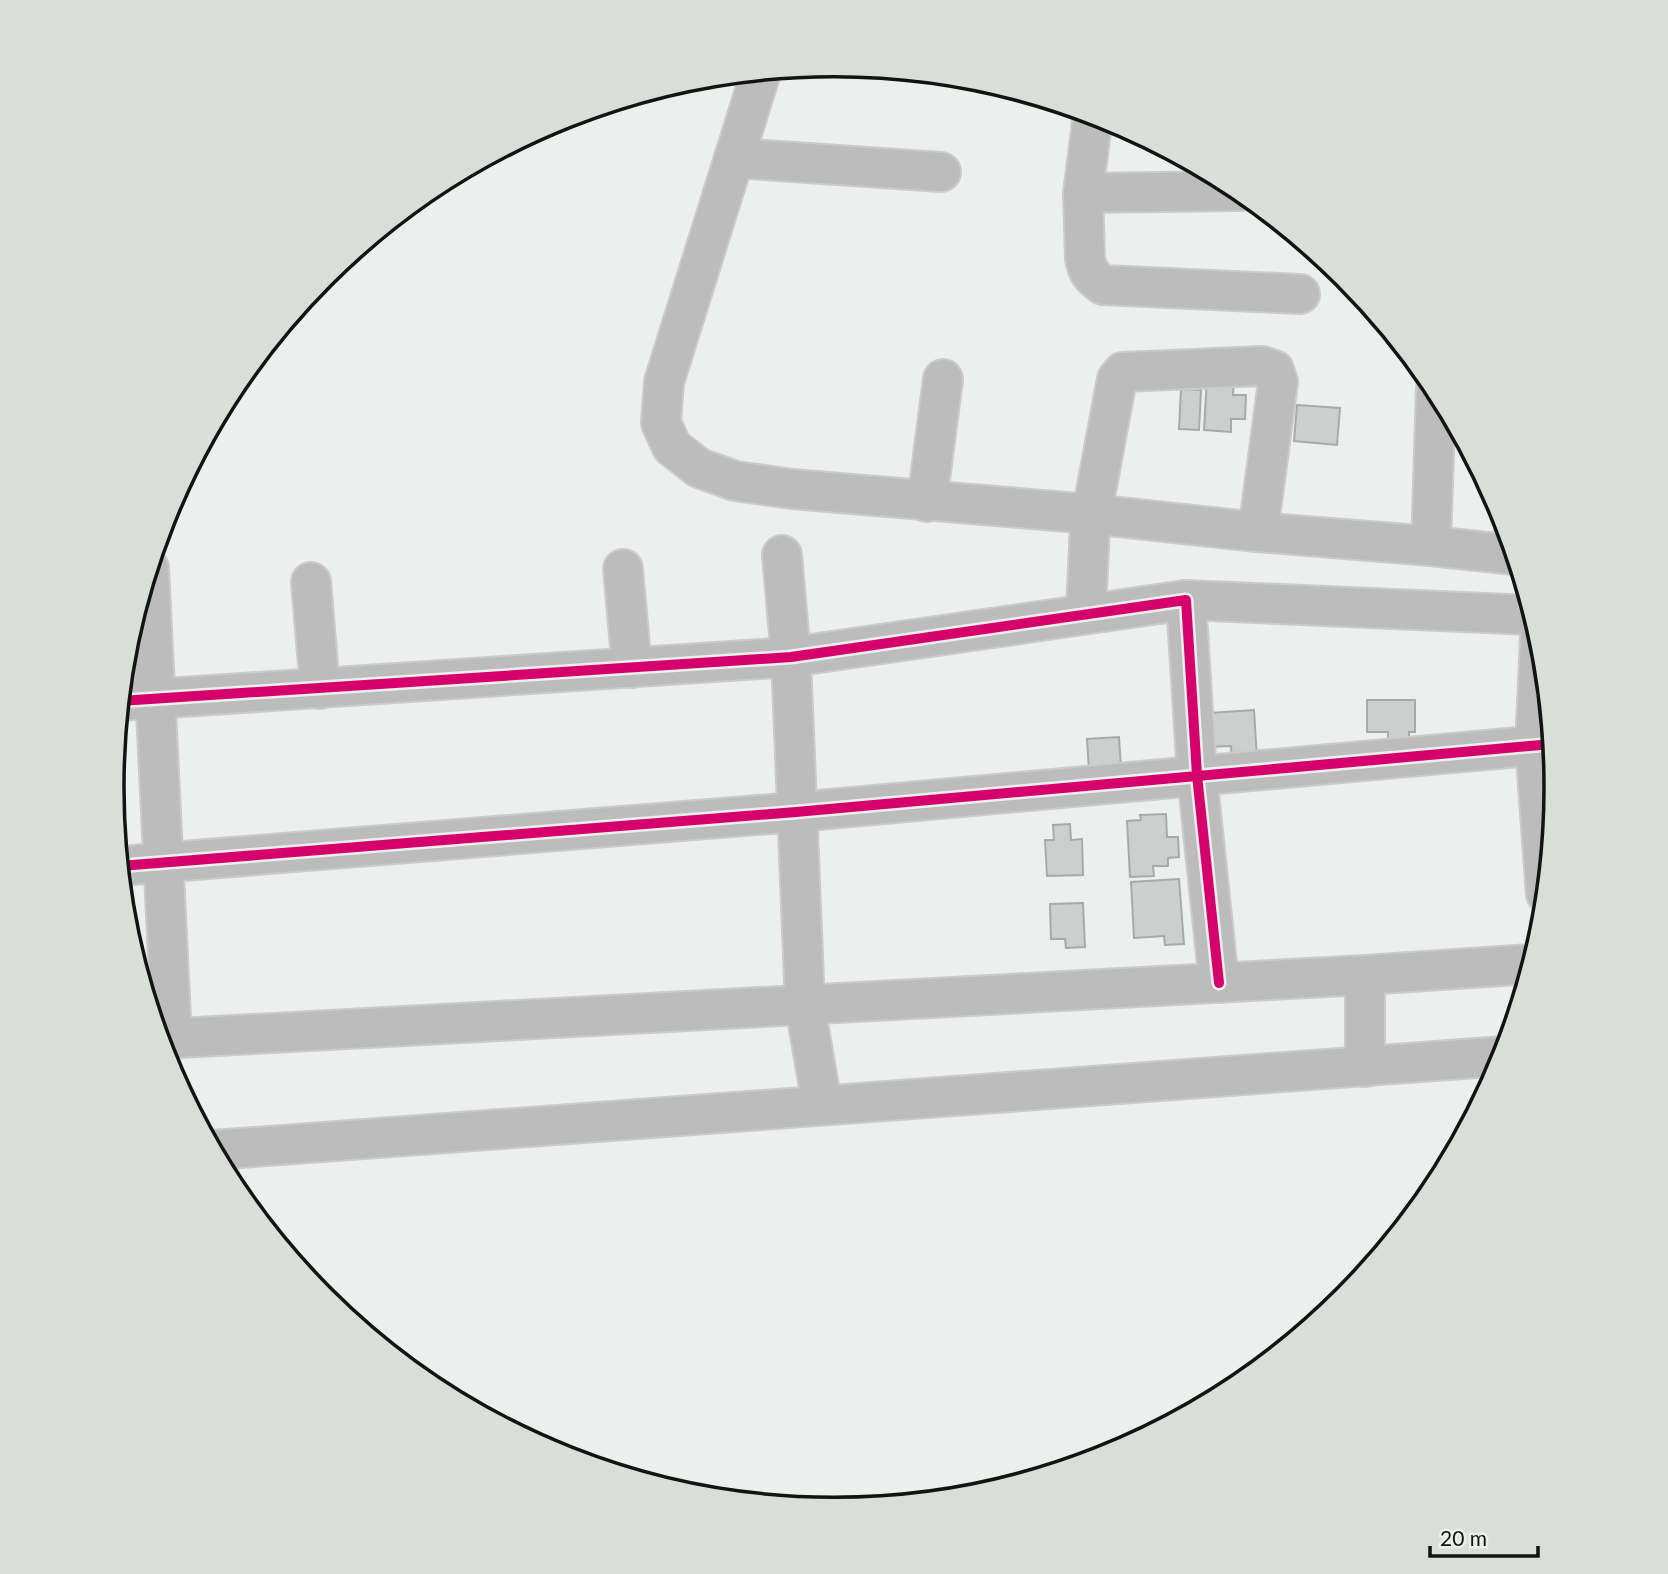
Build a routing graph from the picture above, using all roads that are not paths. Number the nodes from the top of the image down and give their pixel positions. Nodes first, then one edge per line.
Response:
1 (758, 82) edge
2 (1092, 126) edge
3 (734, 158) junction
4 (941, 172) dead end
5 (1219, 191) edge
6 (1083, 193) junction
7 (1300, 294) dead end
8 (943, 379) dead end
9 (1435, 411) edge
10 (927, 502) junction
11 (1090, 528) junction
12 (1258, 532) junction
13 (1431, 546) junction
14 (1504, 554) edge
15 (782, 555) dead end
16 (623, 569) dead end
17 (311, 582) dead end
18 (1186, 600) junction
19 (1086, 613) junction
20 (145, 614) edge
21 (1523, 615) edge
22 (791, 657) junction
23 (632, 668) junction
24 (320, 689) junction
25 (139, 700) edge
26 (1543, 745) edge
27 (1197, 775) junction
28 (796, 812) junction
29 (163, 863) junction
30 (129, 865) edge
31 (1521, 965) edge
32 (1365, 975) junction
33 (1219, 983) junction
34 (804, 1005) junction
35 (166, 1025) edge
36 (170, 1038) edge
37 (1491, 1057) edge
38 (1365, 1067) junction
39 (822, 1105) junction
40 (224, 1149) edge

1 - 3 street
2 - 6 street
3 - 4 street
3 - 10 street
5 - 6 street
6 - 7 street
8 - 10 street
9 - 13 street
10 - 11 street
11 - 12 street
11 - 12 street
11 - 19 street
12 - 13 street
13 - 14 street
15 - 22 street
16 - 23 street
17 - 24 street
18 - 19 street
18 - 21 street
18 - 27 street
19 - 22 street
20 - 25 street
22 - 23 street
22 - 28 street
23 - 24 street
24 - 25 street
25 - 29 street
26 - 27 street
27 - 28 street
27 - 33 street
28 - 29 street
28 - 34 street
29 - 30 street
29 - 35 street
31 - 32 street
32 - 33 street
32 - 38 street
33 - 34 street
34 - 36 street
34 - 39 street
37 - 38 street
38 - 39 street
39 - 40 street

